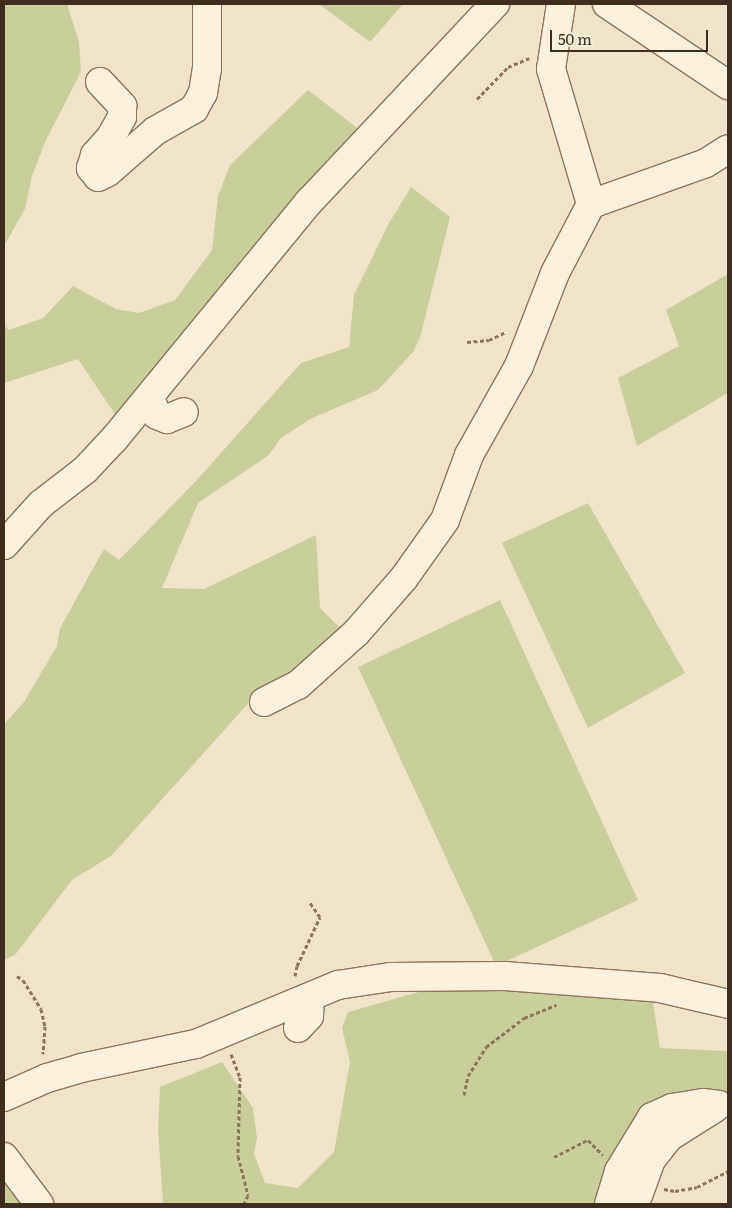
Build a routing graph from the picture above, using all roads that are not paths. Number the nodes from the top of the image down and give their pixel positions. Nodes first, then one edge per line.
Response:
1 (207, 4) edge
2 (495, 4) edge
3 (562, 4) edge
4 (607, 4) edge
5 (100, 82) dead end
6 (728, 85) edge
7 (728, 149) edge
8 (591, 204) junction
9 (150, 398) junction
10 (184, 412) dead end
11 (4, 545) edge
12 (264, 702) dead end
13 (728, 1004) edge
14 (4, 1097) edge
15 (723, 1104) edge
16 (4, 1157) edge
17 (40, 1204) edge
18 (609, 1204) edge
19 (635, 1204) edge

1 - 5 street
2 - 9 street
3 - 8 street
4 - 6 street
7 - 8 street
8 - 12 street
9 - 10 street
9 - 11 street
13 - 14 street
15 - 18 street
15 - 19 street
16 - 17 street

